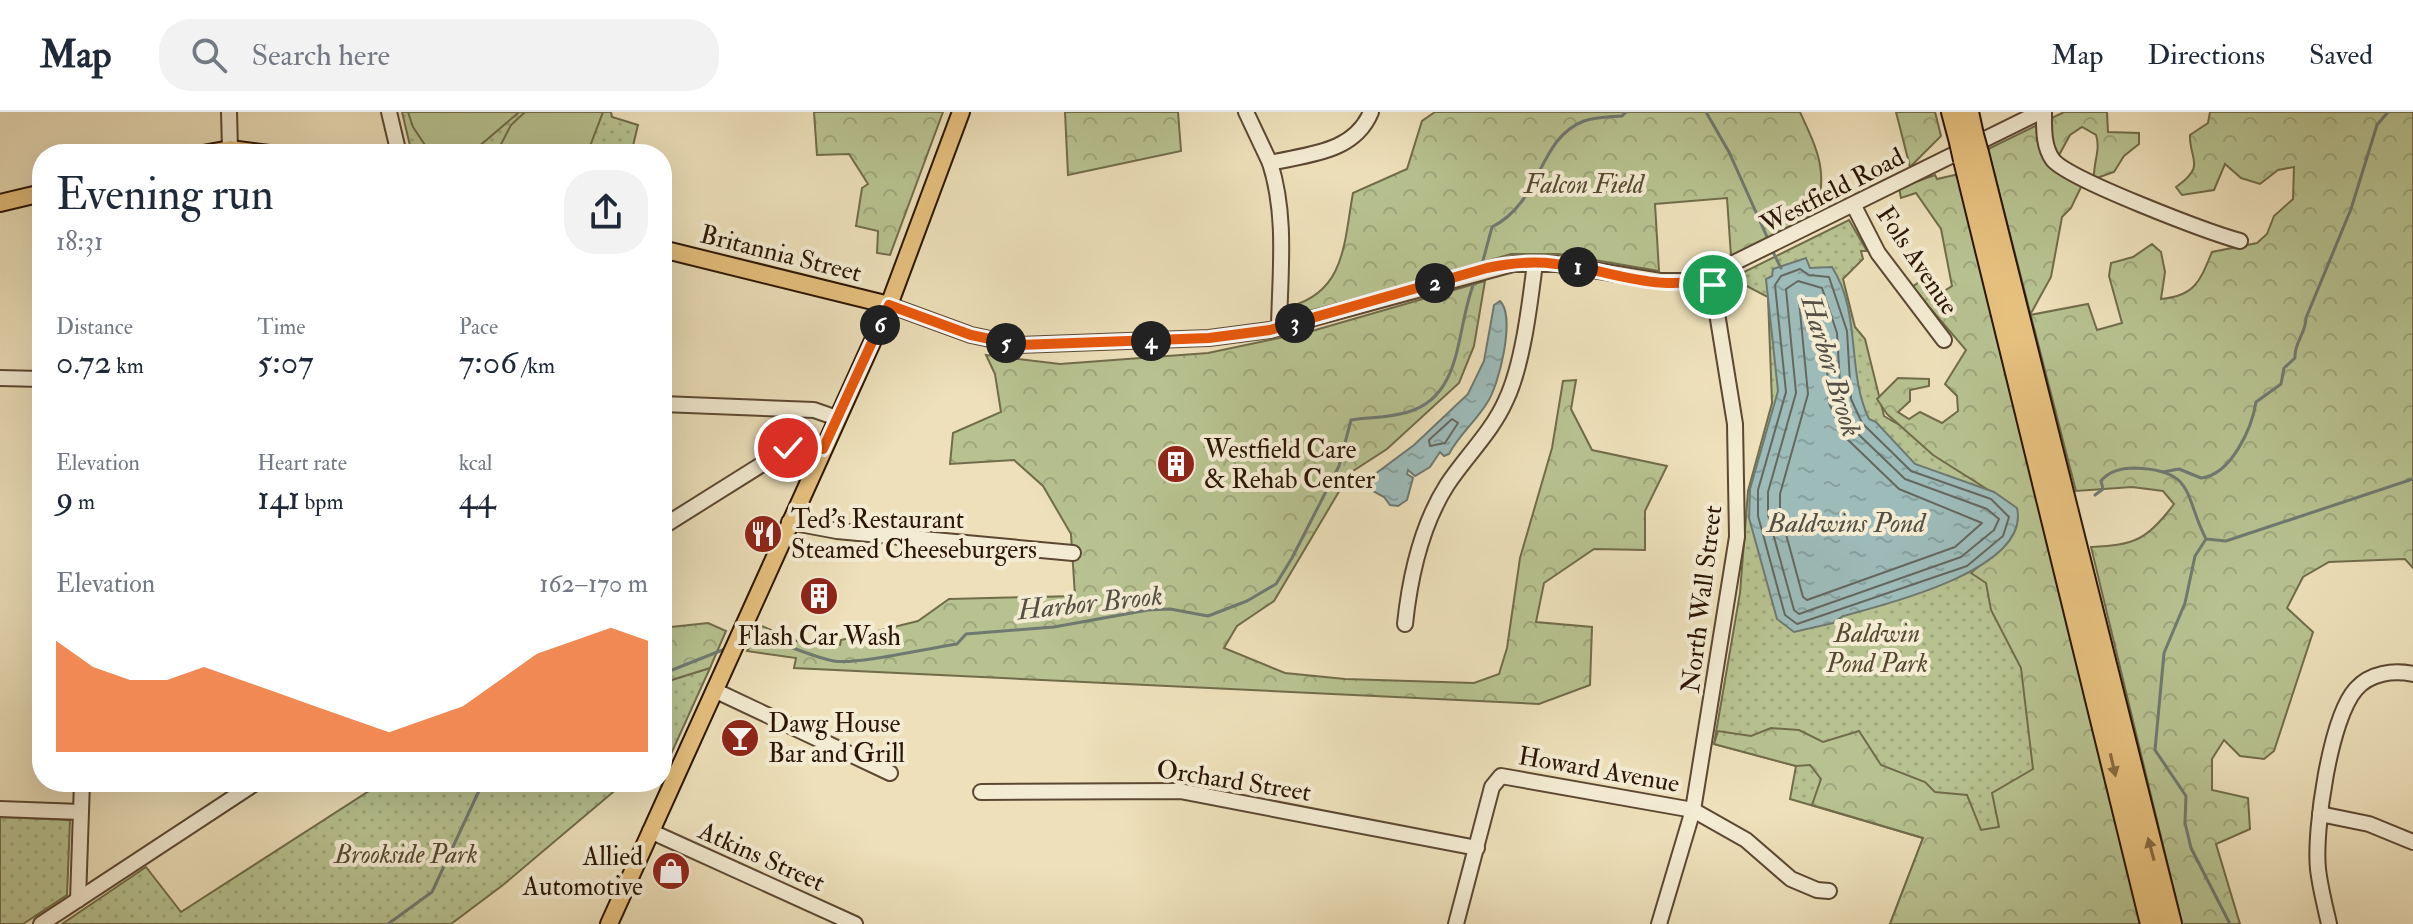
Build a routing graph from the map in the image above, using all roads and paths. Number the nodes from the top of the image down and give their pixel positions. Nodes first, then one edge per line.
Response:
1 (229, 112) edge
2 (389, 112) edge
3 (961, 112) edge
4 (1246, 112) edge
5 (1371, 112) edge
6 (1952, 112) edge
7 (1968, 112) edge
8 (2042, 112) edge
9 (230, 144) edge
10 (397, 144) edge
11 (1969, 148) junction
12 (1270, 163) junction
13 (32, 195) edge
14 (0, 203) edge
15 (1854, 206) junction
16 (2240, 241) dead end
17 (672, 251) edge
18 (1535, 263) junction
19 (1711, 276) junction
20 (889, 305) junction
21 (1279, 327) junction
22 (1944, 340) dead end
23 (0, 378) edge
24 (32, 379) edge
25 (672, 404) edge
26 (837, 418) junction
27 (823, 449) junction
28 (672, 521) edge
29 (789, 522) junction
30 (1073, 553) dead end
31 (2074, 574) junction
32 (1405, 624) dead end
33 (2413, 674) edge
34 (714, 690) junction
35 (890, 773) dead end
36 (672, 783) edge
37 (82, 792) edge
38 (242, 792) edge
39 (668, 792) edge
40 (981, 792) dead end
41 (0, 809) edge
42 (1693, 810) junction
43 (81, 812) junction
44 (2320, 814) junction
45 (650, 831) junction
46 (2413, 842) edge
47 (1477, 848) junction
48 (1829, 891) dead end
49 (78, 900) junction
50 (41, 924) edge
51 (609, 924) edge
52 (855, 924) edge
53 (1456, 924) edge
54 (1659, 924) edge
55 (2151, 924) edge
56 (2171, 924) edge
57 (2329, 924) edge

1 - 9 street
2 - 10 street
3 - 20 main road
4 - 12 street
5 - 12 street
6 - 11 highway
7 - 11 highway
8 - 15 street, Westfield Road
8 - 16 street
11 - 31 highway
12 - 21 street
13 - 14 main road
15 - 19 street, Westfield Road
15 - 22 street, Fols Avenue
17 - 20 main road, Britannia Street
18 - 19 street, Westfield Road
18 - 21 street, Westfield Road
18 - 32 street
19 - 42 street, North Wall Street
20 - 21 street, Westfield Road
20 - 26 main road
23 - 24 street
25 - 26 street
26 - 27 main road
27 - 28 street
27 - 29 main road
29 - 30 street
29 - 34 main road
31 -> 55 highway
56 -> 31 highway
33 - 44 street
34 - 35 street
34 - 36 main road
37 - 43 street
38 - 49 street
39 - 45 main road
40 - 47 street, Orchard Street
41 - 43 street
42 - 47 street, Howard Avenue
42 - 48 street, Howard Avenue
42 - 54 street, North Wall Street
43 - 49 street
44 - 46 street
44 - 57 street
45 - 51 main road
45 - 52 street, Atkins Street
47 - 53 street
49 - 50 street

